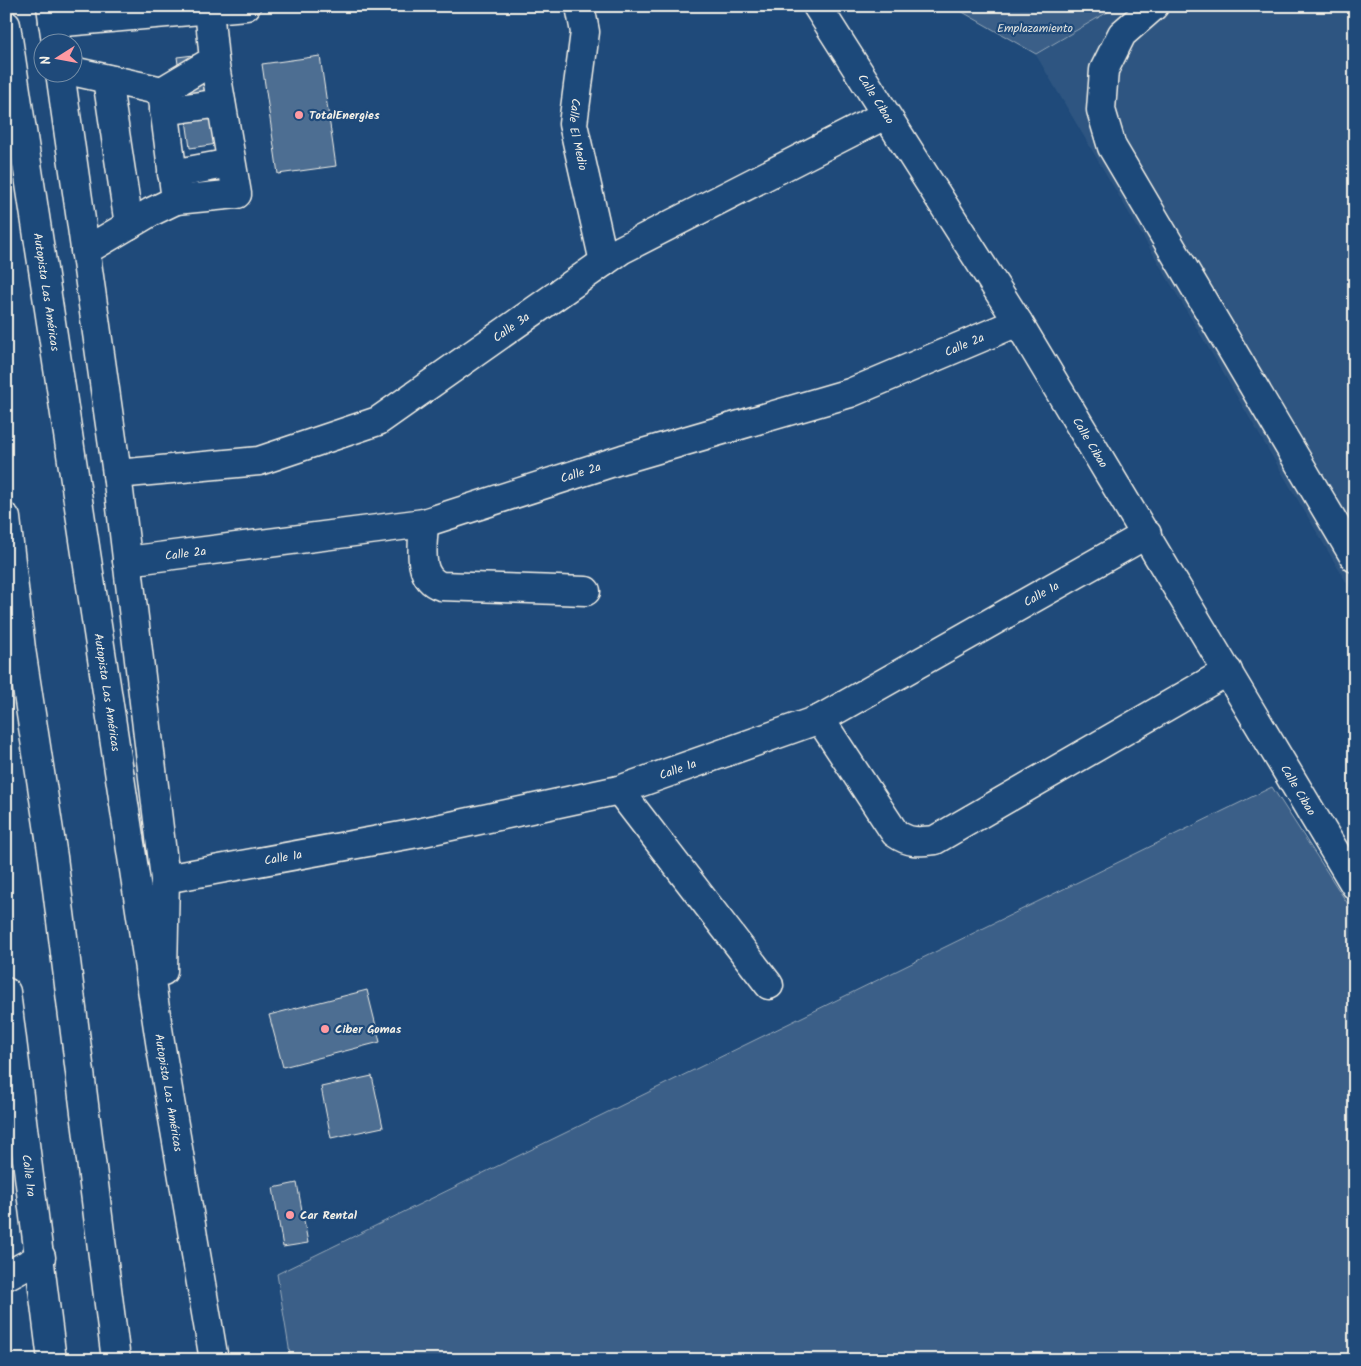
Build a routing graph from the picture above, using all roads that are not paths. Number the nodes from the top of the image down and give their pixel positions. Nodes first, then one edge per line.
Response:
1 (246, 6) edge
2 (580, 6) edge
3 (817, 6) edge
4 (1154, 6) edge
5 (209, 9) junction
6 (53, 24) edge
7 (6, 25) edge
8 (214, 60) junction
9 (82, 73) edge
10 (107, 79) junction
11 (61, 82) edge
12 (163, 101) junction
13 (221, 103) junction
14 (885, 115) junction
15 (174, 187) junction
16 (129, 225) junction
17 (85, 251) junction
18 (604, 262) junction
19 (1018, 322) junction
20 (117, 474) junction
21 (6, 518) edge
22 (424, 523) junction
23 (1147, 534) junction
24 (1355, 558) edge
25 (127, 561) junction
26 (6, 562) edge
27 (586, 591) dead end
28 (21, 649) junction
29 (1228, 670) junction
30 (820, 719) junction
31 (619, 790) junction
32 (164, 879) junction
33 (1355, 886) edge
34 (769, 985) dead end
35 (6, 992) edge
36 (161, 1048) junction
37 (41, 1256) junction
38 (6, 1276) edge
39 (52, 1360) edge
40 (116, 1360) edge
41 (214, 1360) edge

1 - 5 main road
2 - 18 main road, Calle El Medio
3 - 14 main road, Calle Cibao
4 - 24 main road
5 - 6 main road
5 - 8 main road
7 - 36 main road, Autopista Las Américas
8 - 12 main road
8 - 13 main road
9 - 10 main road
10 - 12 main road
10 - 16 main road
11 - 17 main road
12 - 13 main road
12 - 15 main road
13 - 15 main road
14 - 18 main road, Calle 3a
14 - 19 main road, Calle Cibao
15 - 16 main road
16 - 17 main road
17 - 20 main road
18 - 20 main road, Calle 3a
19 - 22 main road, Calle 2a
19 - 23 main road, Calle Cibao
20 - 25 main road
21 - 28 main road
22 - 25 main road, Calle 2a
22 - 27 main road
23 - 29 main road, Calle Cibao
23 - 30 main road, Calle 1a
25 - 32 main road
26 - 28 main road
28 - 40 main road
29 - 30 main road
29 - 33 main road, Calle Cibao
30 - 31 main road, Calle 1a
31 - 32 main road, Calle 1a
31 - 34 main road
32 - 36 main road
35 - 37 main road, Calle 1ra
36 - 41 main road, Autopista Las Américas
37 - 38 main road
37 - 39 main road, Calle 1ra

